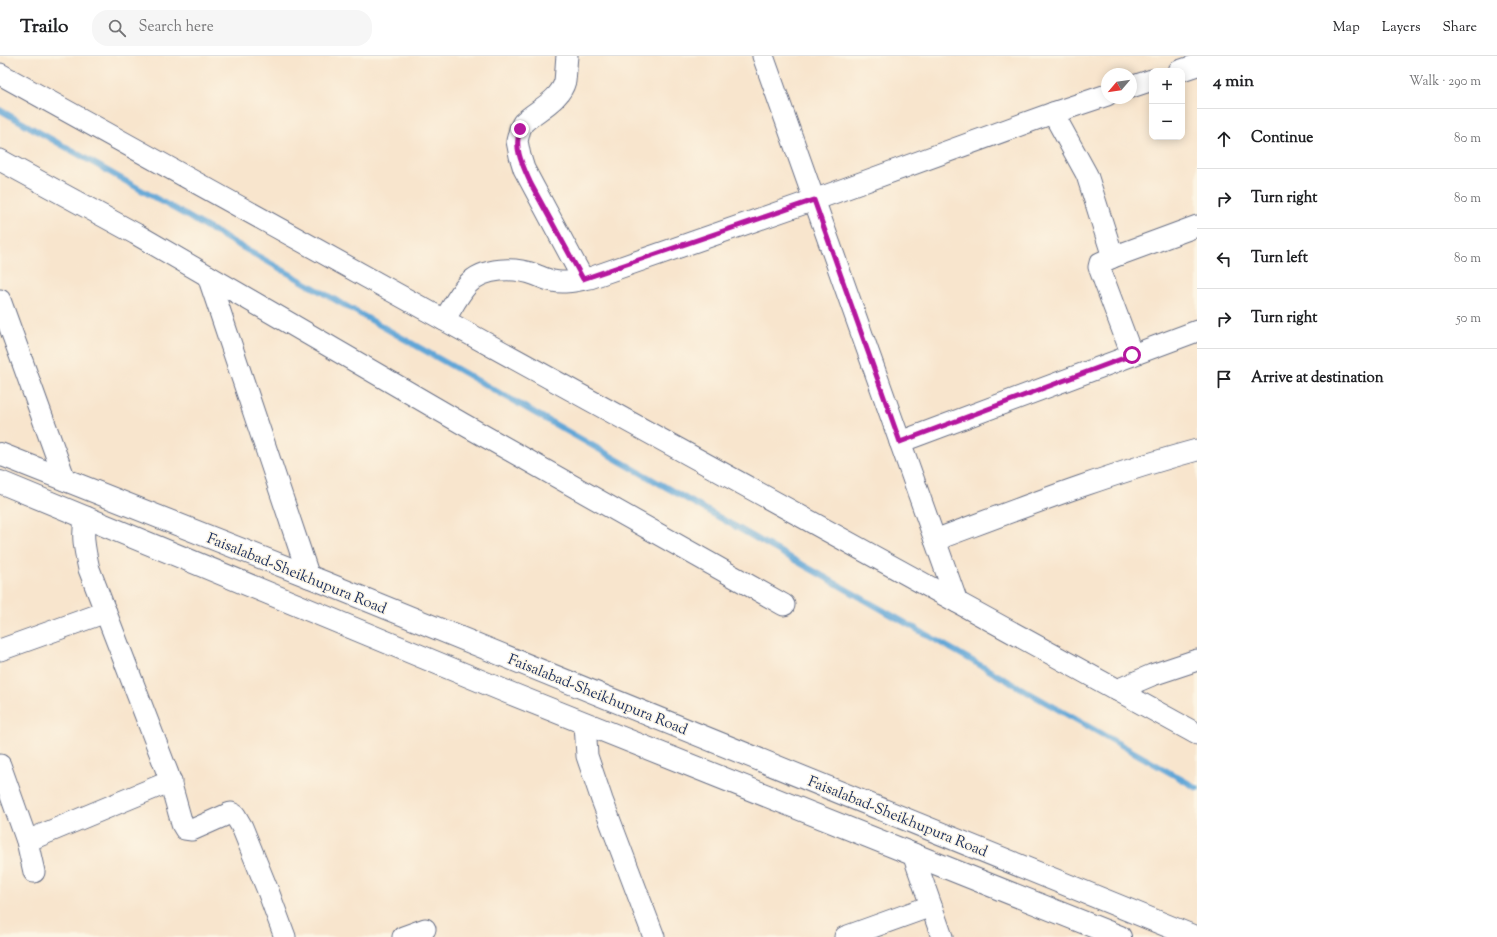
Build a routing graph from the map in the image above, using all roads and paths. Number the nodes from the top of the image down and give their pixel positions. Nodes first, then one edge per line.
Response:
1 (567, 56) edge
2 (763, 56) edge
3 (1197, 65) edge
4 (1185, 69) edge
5 (0, 74) edge
6 (1149, 81) edge
7 (1137, 85) edge
8 (1101, 97) edge
9 (1053, 113) junction
10 (0, 160) edge
11 (814, 200) junction
12 (1197, 226) edge
13 (1113, 257) junction
14 (208, 276) junction
15 (583, 279) junction
16 (0, 300) edge
17 (444, 320) junction
18 (1197, 331) edge
19 (1132, 355) junction
20 (900, 442) junction
21 (1197, 450) edge
22 (0, 454) edge
23 (24, 463) junction
24 (65, 480) junction
25 (9, 485) edge
26 (86, 517) junction
27 (935, 540) junction
28 (309, 577) junction
29 (957, 602) junction
30 (784, 605) dead end
31 (106, 612) junction
32 (0, 650) edge
33 (1197, 660) edge
34 (1117, 690) junction
35 (585, 723) junction
36 (1197, 734) edge
37 (0, 765) edge
38 (171, 782) junction
39 (27, 841) junction
40 (913, 854) junction
41 (34, 872) dead end
42 (931, 906) junction
43 (425, 929) dead end
44 (285, 937) edge
45 (403, 937) edge
46 (654, 937) edge
47 (846, 937) edge
48 (942, 937) edge
49 (1120, 937) edge
50 (1195, 937) edge

1 - 15 street
2 - 11 street
3 - 4 street
5 - 17 street
6 - 7 street
8 - 9 street
9 - 11 street
9 - 13 street
10 - 14 street
11 - 15 street
11 - 20 street
12 - 13 street
13 - 19 street
14 - 28 street
14 - 30 street
15 - 17 street
16 - 24 street
17 - 29 street
18 - 19 street
19 - 20 street
20 - 27 street
21 - 27 street
22 - 23 highway, Faisalabad-Sheikhupura Road
23 - 24 highway, Faisalabad-Sheikhupura Road
23 - 25 highway
24 - 28 highway, Faisalabad-Sheikhupura Road
25 - 26 highway, Faisalabad-Sheikhupura Road
26 - 31 street
26 - 35 highway, Faisalabad-Sheikhupura Road
27 - 29 street
28 - 50 highway, Faisalabad-Sheikhupura Road
29 - 34 street
31 - 32 street
31 - 38 street
33 - 34 street
34 - 36 street
35 - 40 highway, Faisalabad-Sheikhupura Road
35 - 46 street
37 - 39 street
38 - 39 street
38 - 44 street
39 - 41 street
40 - 42 street
40 - 49 highway, Faisalabad-Sheikhupura Road
42 - 47 street
42 - 48 street
43 - 45 street

